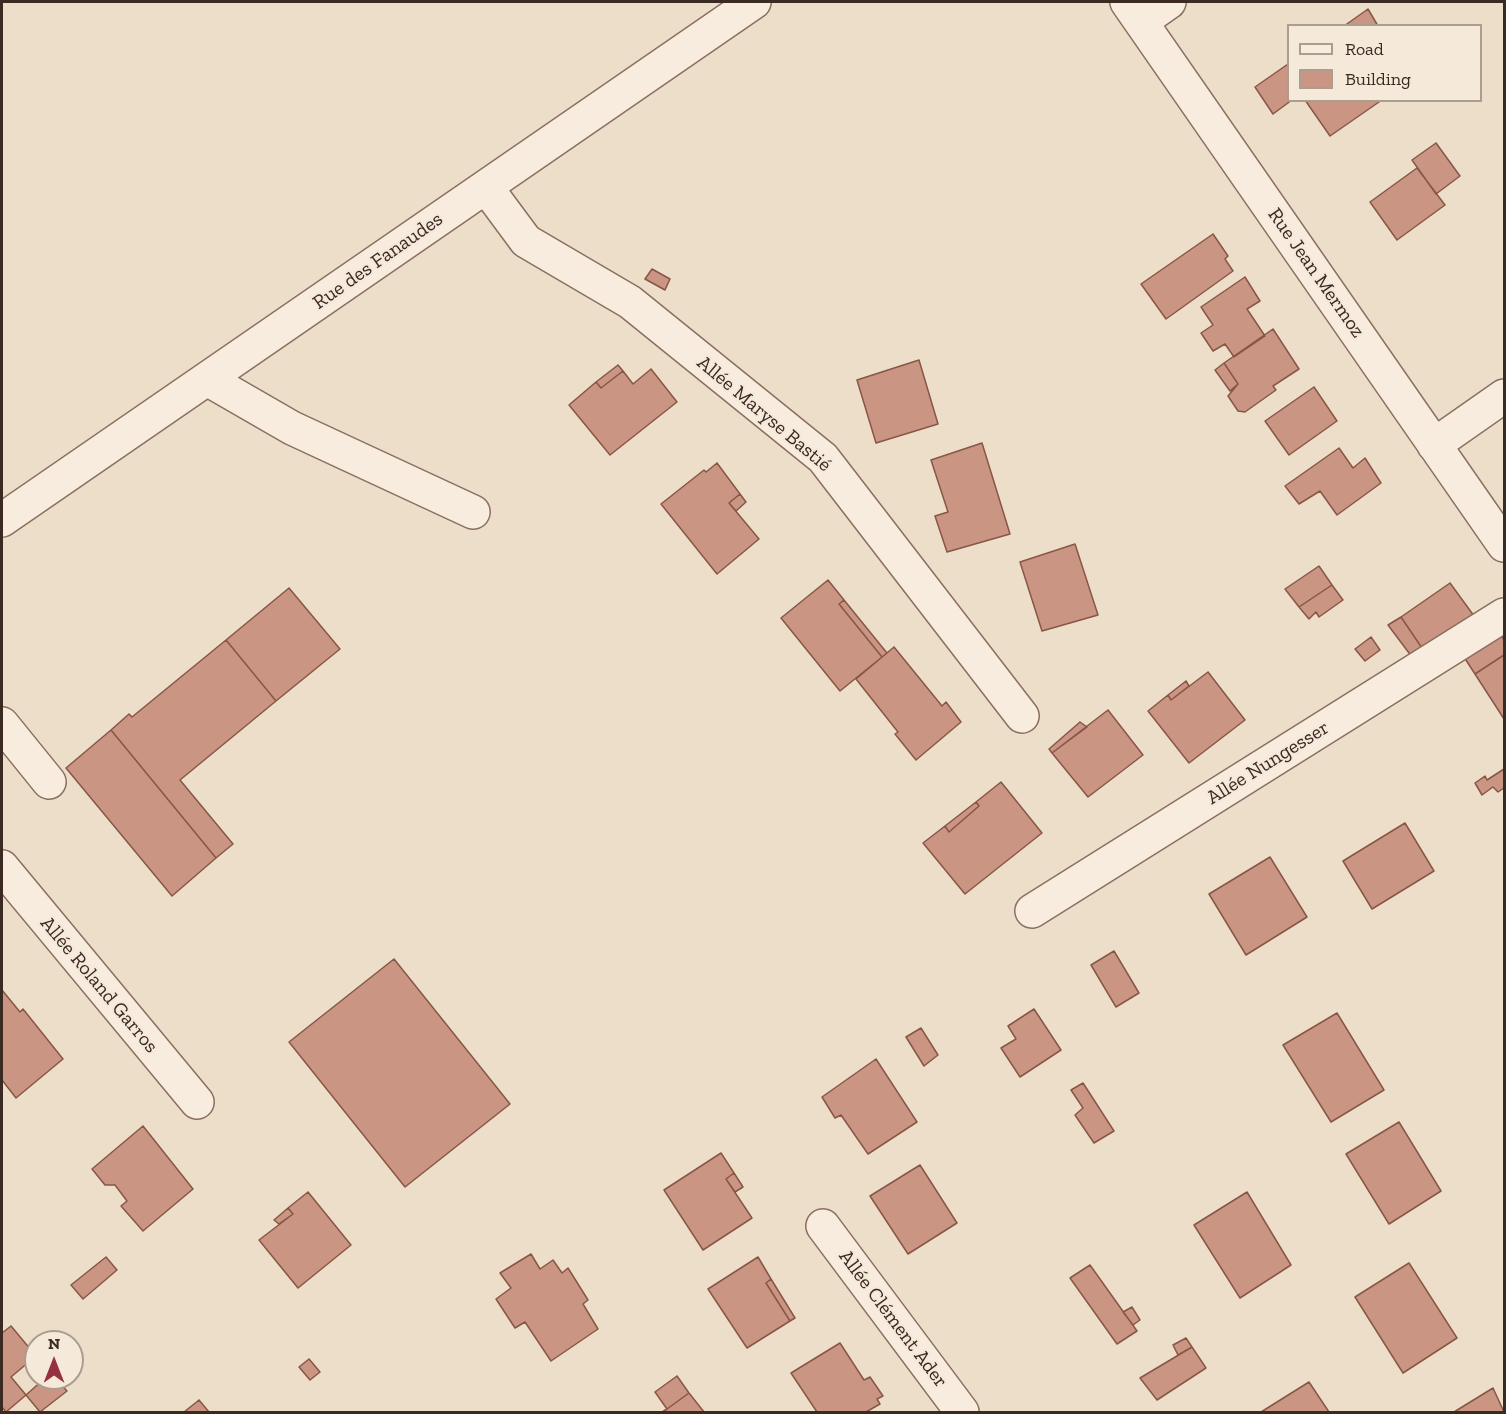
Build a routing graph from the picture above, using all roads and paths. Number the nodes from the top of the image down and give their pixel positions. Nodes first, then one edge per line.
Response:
1 (754, 2) edge
2 (1169, 2) edge
3 (1134, 11) edge
4 (486, 187) junction
5 (207, 379) junction
6 (1504, 396) edge
7 (1434, 445) junction
8 (473, 512) dead end
9 (2, 520) edge
10 (1504, 545) edge
11 (1504, 615) edge
12 (1022, 716) dead end
13 (2, 724) edge
14 (49, 782) dead end
15 (2, 867) edge
16 (1032, 911) dead end
17 (197, 1102) dead end
18 (823, 1226) dead end
19 (962, 1413) edge

1 - 4 street, Rue des Fanaudes
2 - 3 street
3 - 7 street, Rue Jean Mermoz
4 - 5 street, Rue des Fanaudes
4 - 12 street, Allée Maryse Bastié
5 - 8 street
5 - 9 street, Rue des Fanaudes
6 - 7 street
7 - 10 street, Rue Jean Mermoz
11 - 16 street, Allée Nungesser
13 - 14 street
15 - 17 street, Allée Roland Garros
18 - 19 street, Allée Clément Ader

